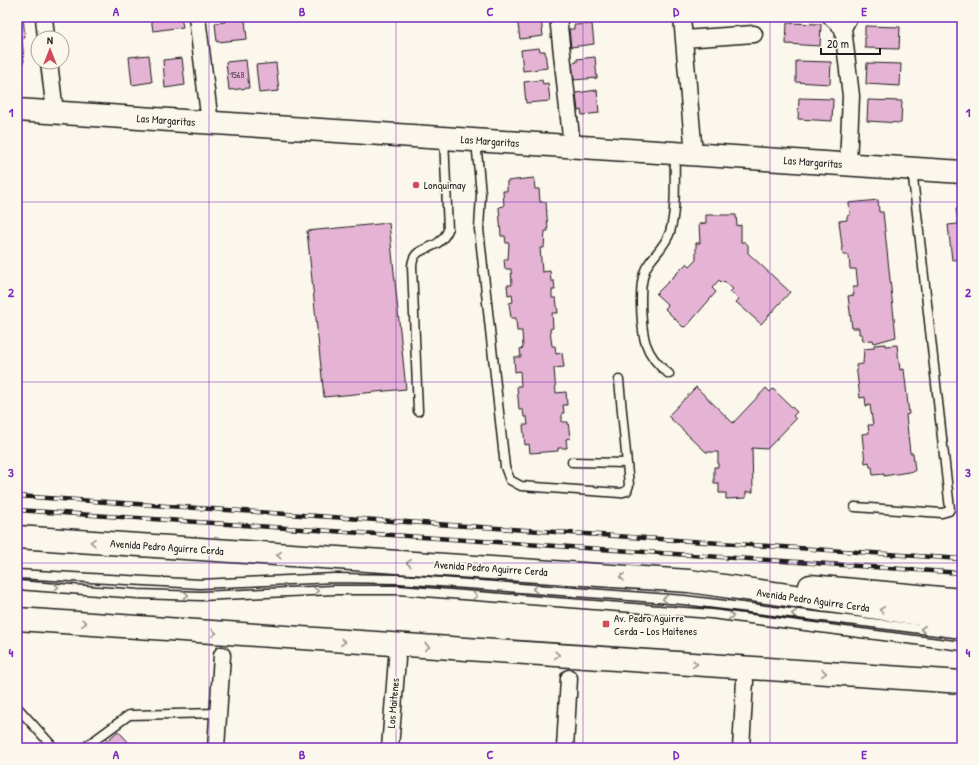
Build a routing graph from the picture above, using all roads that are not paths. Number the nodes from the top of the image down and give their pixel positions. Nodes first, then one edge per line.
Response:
1 (44, 17) edge
2 (197, 17) edge
3 (558, 17) edge
4 (682, 17) edge
5 (831, 17) edge
6 (846, 23) edge
7 (45, 30) edge
8 (754, 34) dead end
9 (684, 39) junction
10 (50, 70) edge
11 (17, 110) edge
12 (55, 112) junction
13 (210, 123) junction
14 (444, 138) junction
15 (476, 140) junction
16 (572, 146) junction
17 (684, 153) junction
18 (848, 164) junction
19 (912, 168) junction
20 (962, 172) edge
21 (669, 374) dead end
22 (619, 380) dead end
23 (418, 411) dead end
24 (572, 462) dead end
25 (627, 463) junction
26 (855, 507) dead end
27 (17, 537) edge
28 (17, 574) edge
29 (689, 581) junction
30 (17, 585) edge
31 (962, 600) edge
32 (17, 619) edge
33 (962, 620) edge
34 (962, 634) edge
35 (962, 646) edge
36 (222, 655) dead end
37 (397, 659) dead end
38 (569, 678) dead end
39 (745, 681) dead end
40 (962, 682) edge
41 (17, 707) edge
42 (218, 713) junction
43 (54, 748) edge
44 (84, 748) edge
45 (216, 748) edge
46 (390, 748) edge
47 (565, 748) edge
48 (741, 748) edge

1 - 7 street
2 - 13 street
3 - 16 street
4 - 9 street
5 - 6 street
6 - 18 street
8 - 9 street
9 - 17 street
10 - 12 street
11 - 12 main road, Las Margaritas
12 - 13 main road, Las Margaritas
13 - 14 main road, Las Margaritas
14 - 15 main road, Las Margaritas
14 - 23 lane
15 - 16 main road, Las Margaritas
15 - 25 lane
16 - 17 main road, Las Margaritas
17 - 18 main road, Las Margaritas
17 - 21 lane
18 - 19 main road, Las Margaritas
19 - 20 main road, Las Margaritas
19 - 26 lane
22 - 25 lane
24 - 25 lane
29 -> 27 main road, Avenida Pedro Aguirre Cerda
34 -> 28 lane
29 - 31 main road
33 -> 29 main road, Avenida Pedro Aguirre Cerda
30 -> 35 lane
32 -> 40 main road
36 - 42 street
37 - 46 street, Los Maitenes
38 - 47 street
39 - 48 street
41 - 43 lane
42 - 44 lane
42 - 45 street

